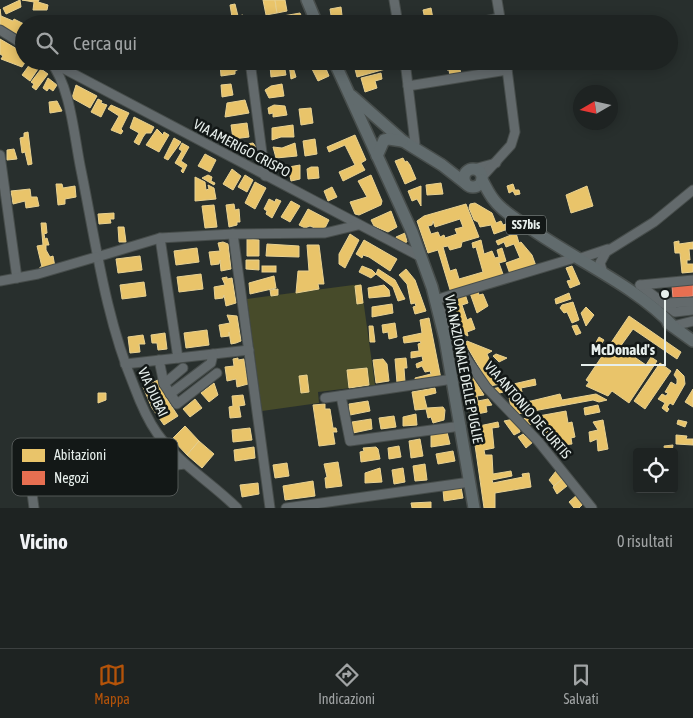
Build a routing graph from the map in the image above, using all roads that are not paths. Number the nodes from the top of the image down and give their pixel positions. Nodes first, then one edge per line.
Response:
1 (306, 0) edge
2 (394, 0) edge
3 (497, 0) edge
4 (313, 15) edge
5 (396, 15) edge
6 (499, 15) edge
7 (0, 30) edge
8 (15, 39) edge
9 (56, 70) edge
10 (68, 70) edge
11 (251, 70) edge
12 (338, 70) edge
13 (406, 70) edge
14 (486, 70) edge
15 (507, 70) edge
16 (408, 86) junction
17 (348, 93) junction
18 (373, 115) junction
19 (363, 125) junction
20 (403, 141) junction
21 (415, 143) dead end
22 (0, 155) edge
23 (377, 156) junction
24 (442, 165) junction
25 (477, 174) junction
26 (265, 176) junction
27 (467, 185) junction
28 (693, 190) edge
29 (494, 200) junction
30 (358, 225) junction
31 (233, 234) junction
32 (160, 238) junction
33 (615, 246) junction
34 (97, 257) junction
35 (421, 257) junction
36 (575, 259) junction
37 (592, 261) junction
38 (603, 273) junction
39 (17, 278) junction
40 (693, 280) edge
41 (0, 281) edge
42 (611, 286) junction
43 (637, 290) junction
44 (435, 300) junction
45 (693, 302) edge
46 (662, 303) junction
47 (693, 310) edge
48 (693, 321) edge
49 (673, 326) junction
50 (693, 341) edge
51 (249, 350) junction
52 (213, 354) junction
53 (178, 358) junction
54 (159, 360) junction
55 (125, 364) junction
56 (183, 368) dead end
57 (217, 373) dead end
58 (452, 379) junction
59 (164, 384) junction
60 (170, 394) junction
61 (341, 396) junction
62 (325, 398) dead end
63 (460, 426) junction
64 (161, 438) edge
65 (178, 457) edge
66 (184, 464) junction
67 (178, 465) edge
68 (470, 482) junction
69 (237, 508) edge
70 (270, 508) edge
71 (286, 508) edge
72 (474, 508) edge
73 (592, 508) edge

1 - 4 main road
2 - 5 street
3 - 6 street
7 - 8 street
9 - 34 street, VIA DUBAI
10 - 26 street, VIA AMERIGO CRISPO
11 - 26 street
12 - 17 main road, SS7bis
13 - 16 street
14 - 16 street
15 - 25 street
16 - 21 street
17 - 18 main road, SS7bis
17 - 19 main road, VIA NAZIONALE DELLE PUGLIE
18 - 19 main road
18 - 20 main road, SS7bis
18 - 23 main road, VIA NAZIONALE DELLE PUGLIE
19 - 23 main road, VIA NAZIONALE DELLE PUGLIE
20 - 23 main road
20 - 24 main road, SS7bis
22 - 39 street
23 - 35 main road, VIA NAZIONALE DELLE PUGLIE
24 - 25 main road, SS7bis
24 - 27 main road, SS7bis
25 - 27 main road
25 - 27 main road
25 - 29 main road, SS7bis
26 - 30 street, VIA AMERIGO CRISPO
27 - 29 main road, SS7bis
28 - 33 street
29 - 36 main road, SS7bis
30 - 31 street
30 - 35 street, VIA AMERIGO CRISPO
31 - 32 street
31 - 51 street
32 - 34 street
32 - 53 street
33 - 37 street
33 - 38 street
34 - 39 street
34 - 55 street, VIA DUBAI
35 - 44 main road, VIA NAZIONALE DELLE PUGLIE
36 - 37 main road, SS7bis
36 - 42 main road, SS7bis
36 - 44 street
37 - 38 main road, SS7bis
37 - 42 main road, SS7bis
38 - 43 main road, SS7bis
39 - 41 street
40 - 43 street
42 - 49 main road, SS7bis
43 - 46 street
43 - 49 main road, SS7bis
44 - 58 main road, VIA NAZIONALE DELLE PUGLIE
44 - 73 street, VIA ANTONIO DE CURTIS
45 - 46 street
46 - 47 street
48 - 49 street
49 - 50 main road, SS7bis
51 - 52 street
51 - 70 street
52 - 53 street
52 - 60 street
53 - 54 street
54 - 55 street
54 - 59 street
55 - 64 street, VIA DUBAI
56 - 59 street
57 - 60 street
58 - 61 street
58 - 63 main road, VIA NAZIONALE DELLE PUGLIE
59 - 60 street
61 - 62 street
61 - 63 street
63 - 68 main road, VIA NAZIONALE DELLE PUGLIE
65 - 66 street, VIA DUBAI
66 - 67 street
66 - 69 street, VIA DUBAI
68 - 71 street
68 - 72 main road, VIA NAZIONALE DELLE PUGLIE

